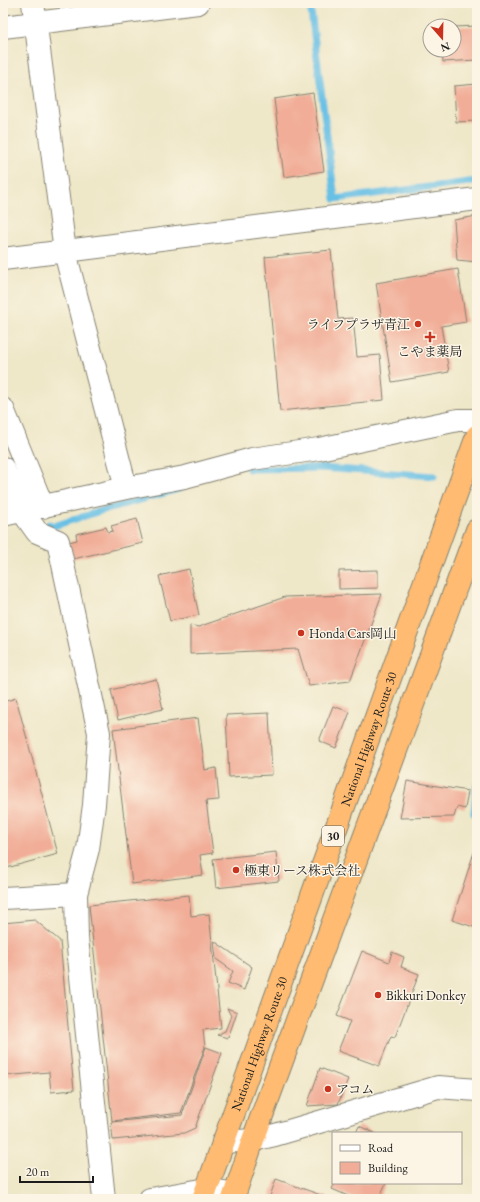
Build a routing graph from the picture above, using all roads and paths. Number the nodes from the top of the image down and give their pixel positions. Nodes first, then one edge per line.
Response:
1 (198, 3) edge
2 (35, 13) edge
3 (3, 27) edge
4 (477, 199) edge
5 (65, 252) junction
6 (3, 259) edge
7 (3, 409) edge
8 (477, 420) edge
9 (477, 436) edge
10 (3, 468) edge
11 (126, 488) junction
12 (43, 507) junction
13 (12, 513) edge
14 (477, 530) edge
15 (477, 558) edge
16 (461, 573) junction
17 (76, 894) junction
18 (3, 898) edge
19 (477, 1090) edge
20 (253, 1140) junction
21 (223, 1142) junction
22 (205, 1194) edge
23 (234, 1196) edge
24 (104, 1199) edge
25 (150, 1199) edge

1 - 2 street
2 - 3 street
2 - 5 street
4 - 5 street
5 - 6 street
5 - 11 street
7 - 12 street
8 - 11 street
9 - 21 highway, National Highway Route 30 / 30
10 - 13 street
11 - 12 street
12 - 13 street
13 - 17 street
14 - 16 highway, 30
15 - 16 highway
16 - 20 highway, 30
17 - 18 street
17 - 24 street
19 - 20 street
20 - 21 street
20 - 23 highway, 30
21 - 22 highway, National Highway Route 30 / 30
22 - 23 street
22 - 25 street

